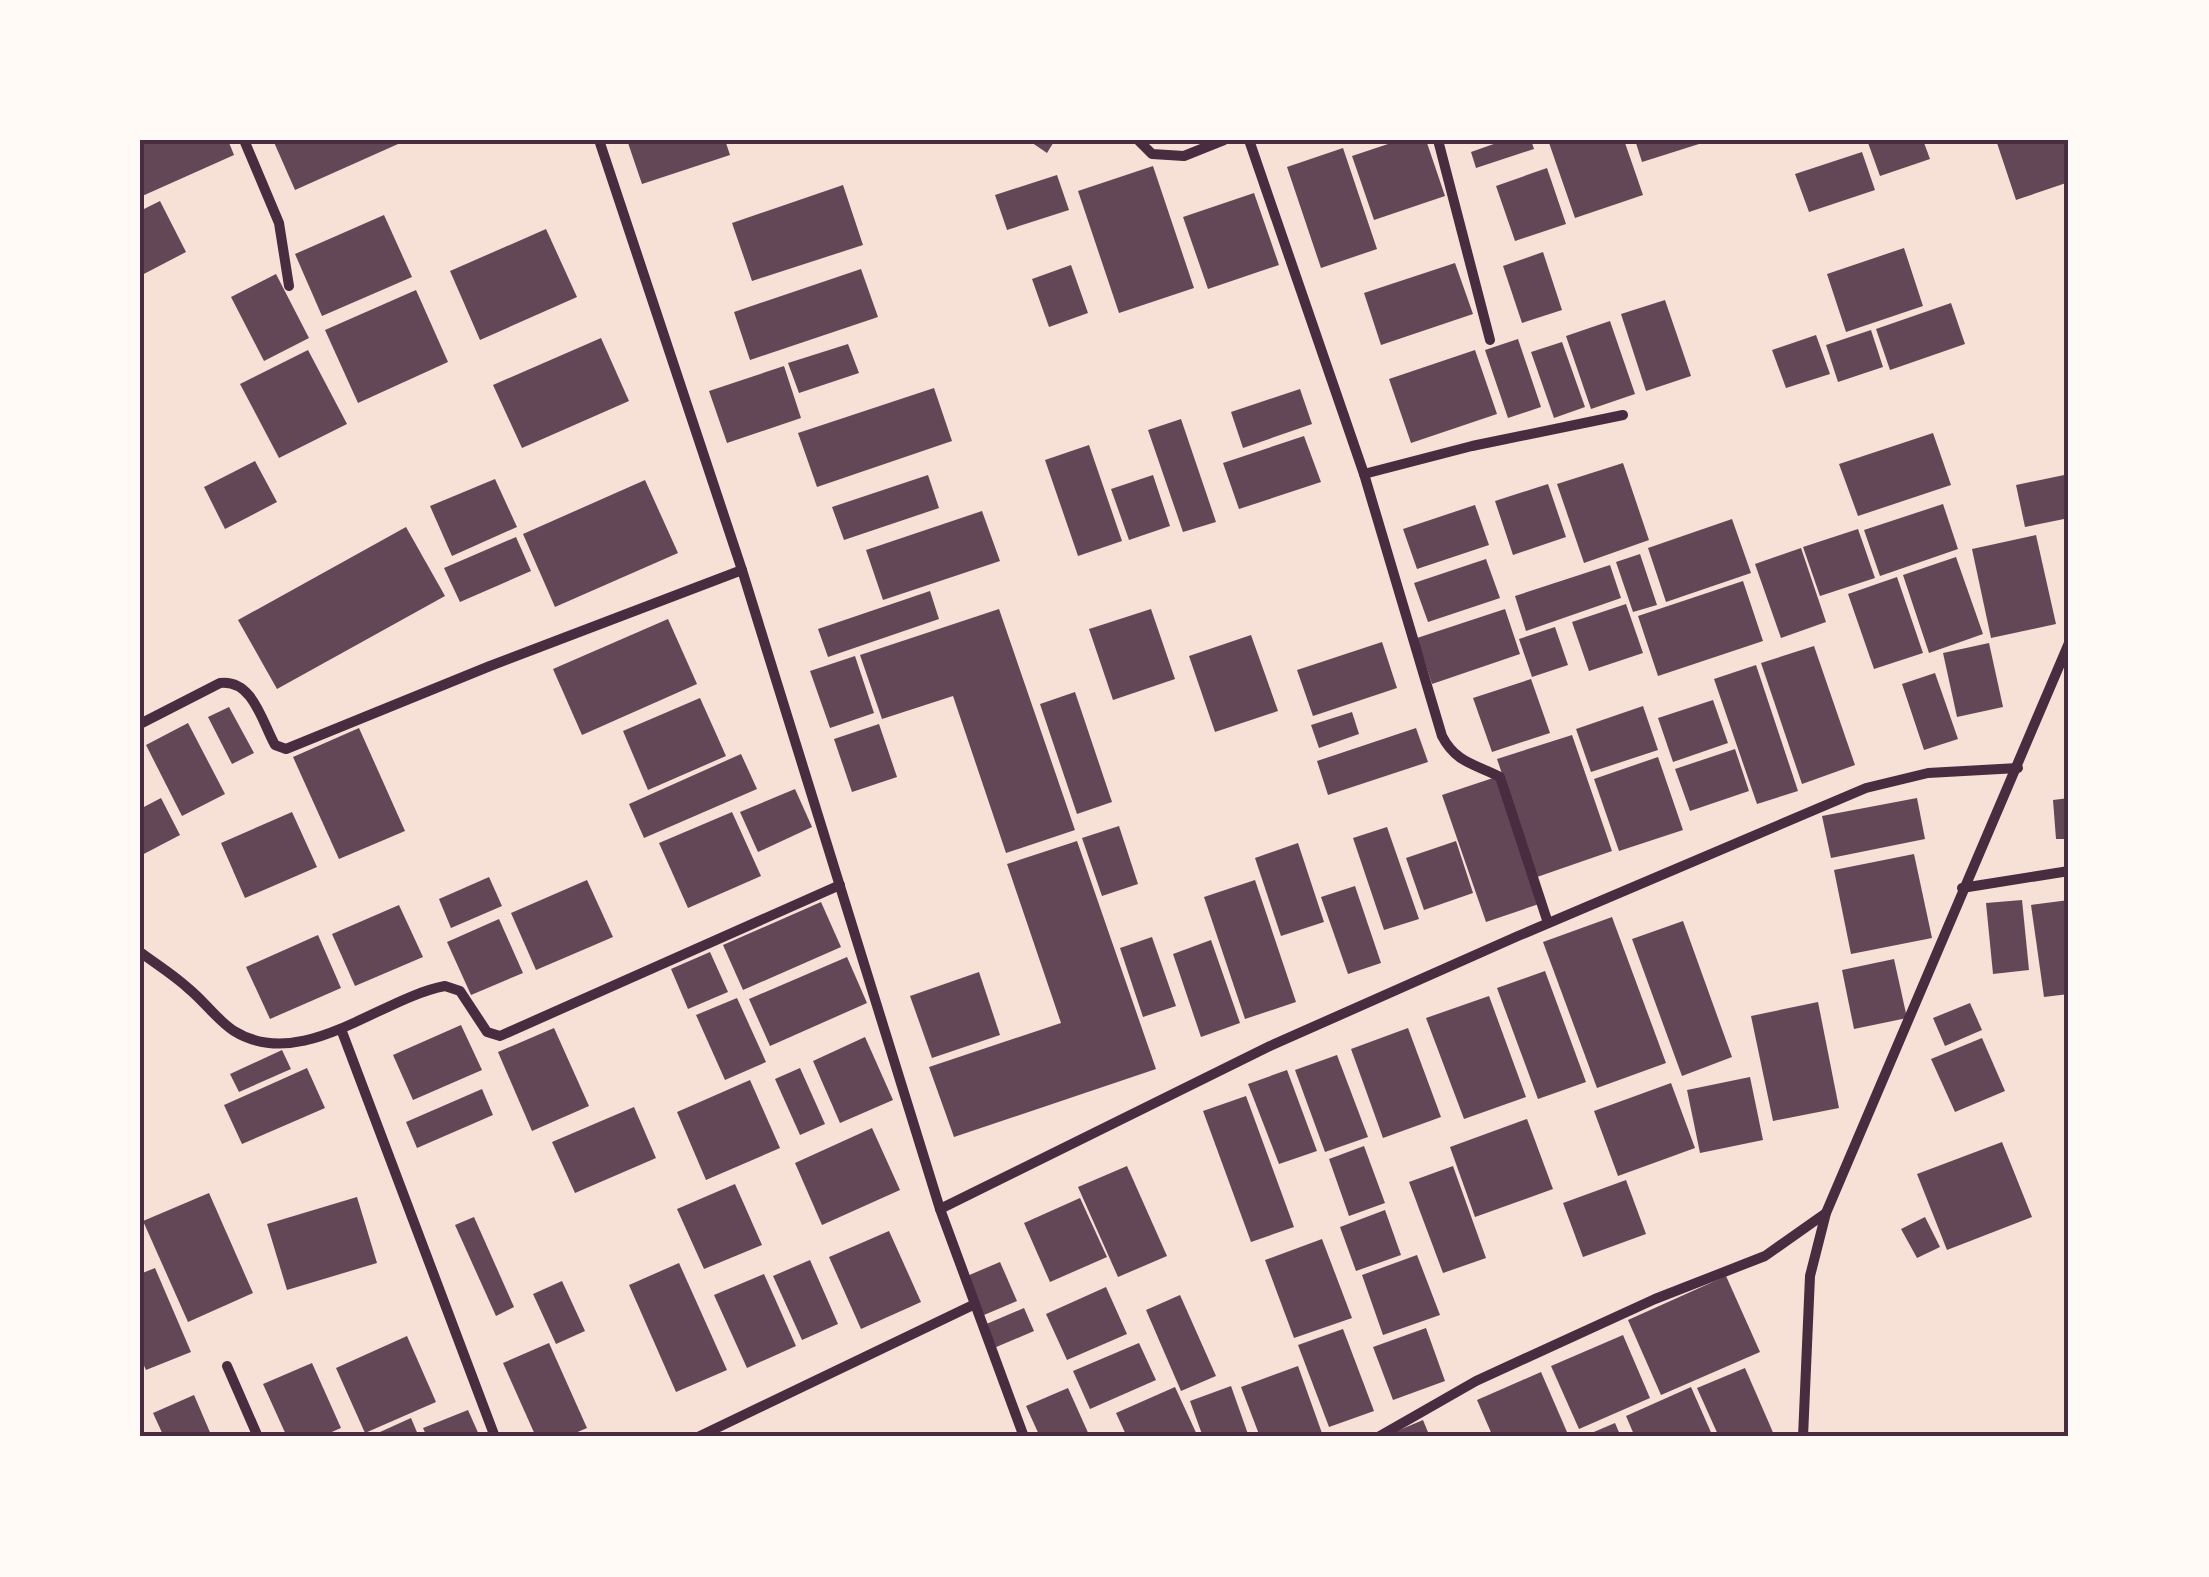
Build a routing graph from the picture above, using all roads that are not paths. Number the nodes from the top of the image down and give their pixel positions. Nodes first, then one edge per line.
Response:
1 (244, 140) edge
2 (599, 140) edge
3 (1138, 140) edge
4 (1224, 140) edge
5 (1249, 140) edge
6 (1438, 140) edge
7 (289, 286) dead end
8 (1490, 340) dead end
9 (1623, 415) dead end
10 (1364, 474) junction
11 (742, 570) junction
12 (2069, 643) edge
13 (140, 724) edge
14 (2018, 768) junction
15 (2069, 871) edge
16 (840, 885) junction
17 (1962, 888) junction
18 (1548, 923) junction
19 (140, 952) edge
20 (341, 1028) junction
21 (940, 1209) junction
22 (1826, 1213) junction
23 (973, 1305) junction
24 (227, 1366) dead end
25 (258, 1437) edge
26 (496, 1437) edge
27 (698, 1437) edge
28 (1024, 1437) edge
29 (1378, 1437) edge
30 (1803, 1437) edge

1 - 7 street
2 - 11 street
3 - 4 street
5 - 10 street
6 - 8 street
9 - 10 street
10 - 18 street
11 - 13 street
11 - 16 street
12 - 14 street
14 - 17 street
14 - 18 street
15 - 17 street
16 - 20 street
16 - 21 street
17 - 22 street
18 - 21 street
19 - 20 street
20 - 26 street
21 - 23 street
22 - 29 street
22 - 30 street
23 - 27 street
23 - 28 street
24 - 25 street

